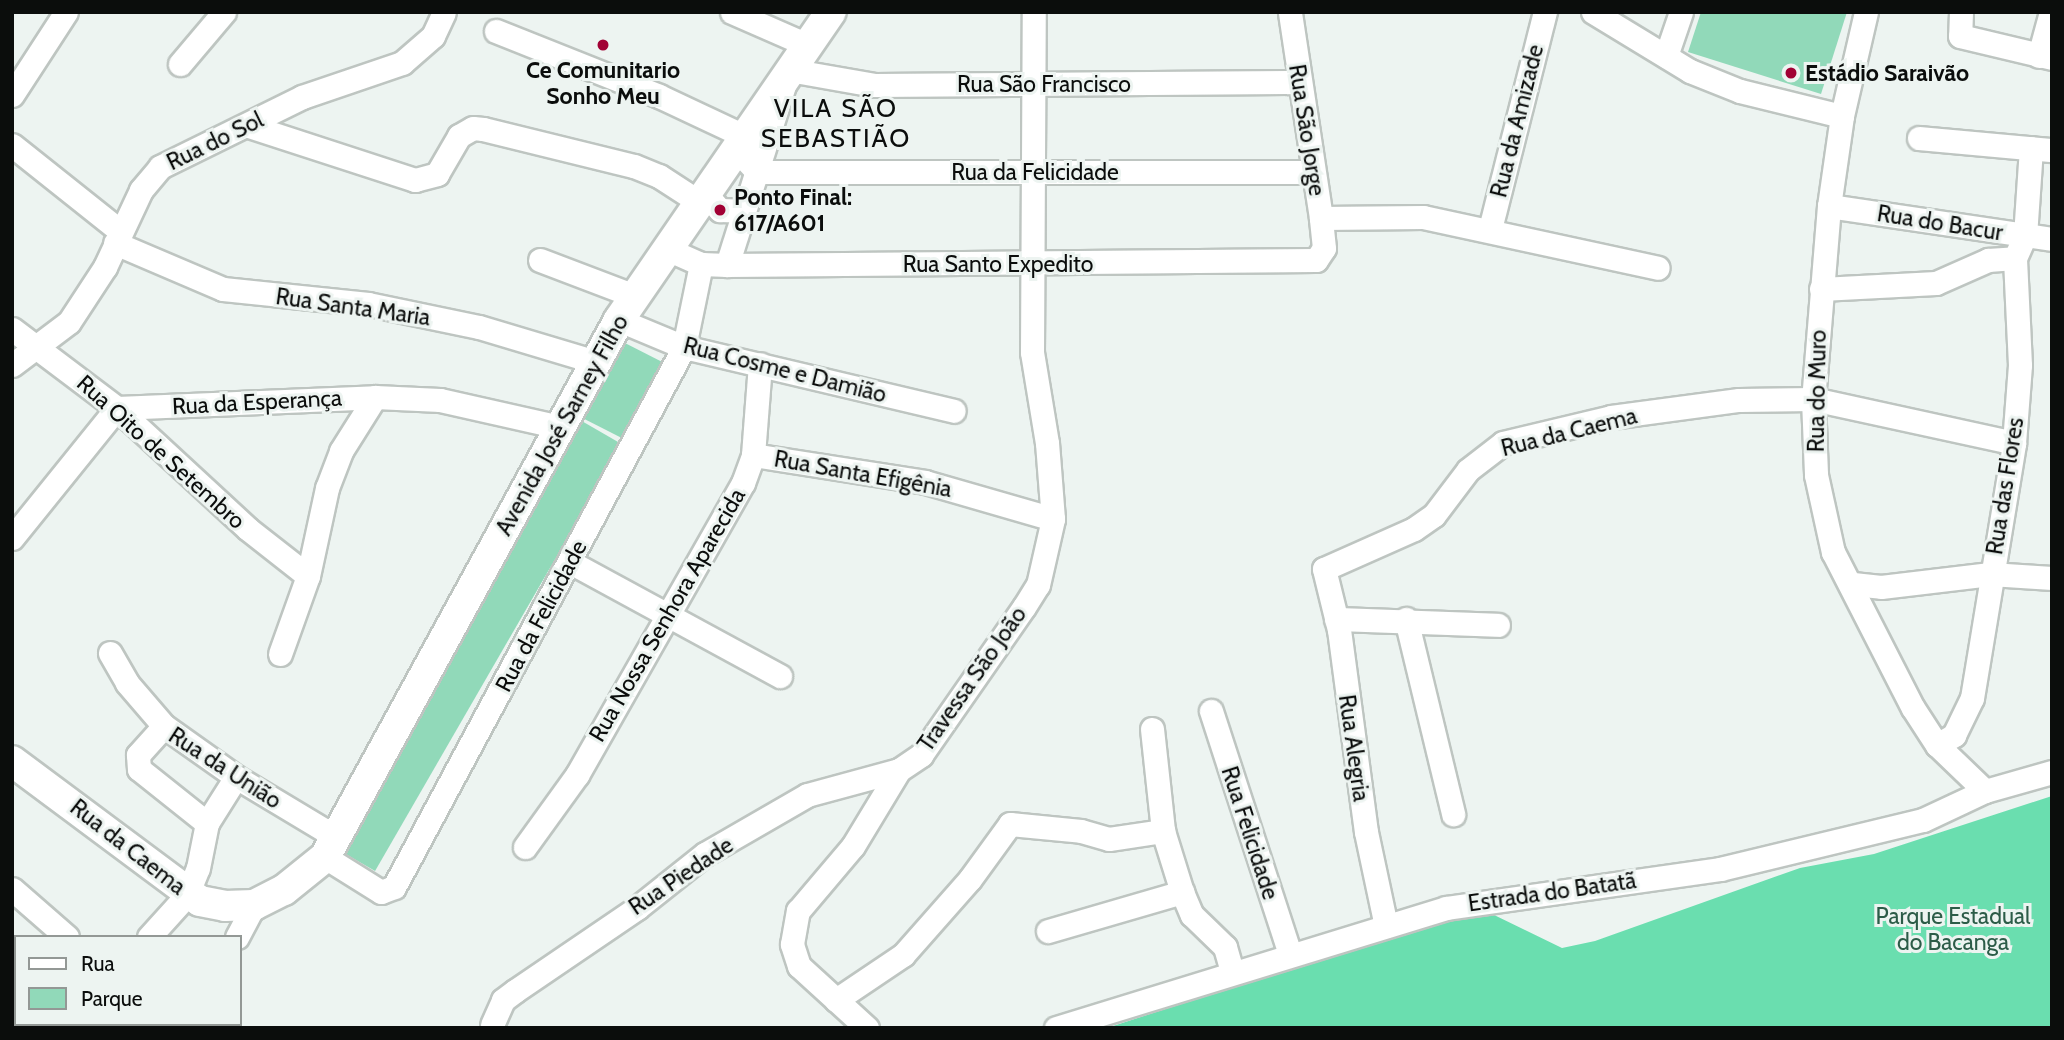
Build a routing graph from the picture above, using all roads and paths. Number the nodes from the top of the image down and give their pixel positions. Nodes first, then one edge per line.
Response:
1 (66, 12) edge
2 (224, 12) edge
3 (444, 12) edge
4 (732, 12) edge
5 (831, 12) edge
6 (1034, 12) edge
7 (1290, 12) edge
8 (1545, 12) edge
9 (1593, 12) edge
10 (1681, 12) edge
11 (1866, 12) edge
12 (2051, 12) edge
13 (1959, 18) edge
14 (496, 32) dead end
15 (807, 45) junction
16 (1666, 56) junction
17 (2046, 57) edge
18 (180, 64) dead end
19 (789, 70) junction
20 (1299, 82) junction
21 (1033, 84) junction
22 (12, 94) edge
23 (1842, 116) junction
24 (249, 126) junction
25 (744, 136) junction
26 (1919, 138) dead end
27 (12, 145) edge
28 (2041, 149) edge
29 (727, 162) junction
30 (757, 172) junction
31 (1313, 172) junction
32 (1032, 173) junction
33 (702, 197) junction
34 (1829, 206) junction
35 (744, 211) junction
36 (1321, 218) junction
37 (1490, 229) junction
38 (2025, 236) junction
39 (118, 237) junction
40 (2052, 239) edge
41 (1324, 248) joint
42 (667, 249) junction
43 (2015, 258) junction
44 (540, 260) dead end
45 (1031, 263) junction
46 (701, 264) junction
47 (727, 265) junction
48 (1658, 268) dead end
49 (1821, 289) junction
50 (627, 308) junction
51 (12, 329) edge
52 (684, 347) junction
53 (34, 348) junction
54 (596, 362) junction
55 (760, 364) junction
56 (12, 365) edge
57 (375, 397) junction
58 (1813, 399) junction
59 (117, 408) junction
60 (954, 411) dead end
61 (560, 427) junction
62 (2014, 443) junction
63 (753, 455) junction
64 (1053, 519) junction
65 (12, 538) edge
66 (570, 562) junction
67 (1324, 569) joint
68 (1990, 574) junction
69 (308, 576) junction
70 (2052, 578) edge
71 (1853, 584) junction
72 (664, 615) junction
73 (1406, 619) junction
74 (1336, 620) junction
75 (1497, 625) dead end
76 (110, 653) dead end
77 (280, 654) dead end
78 (780, 676) dead end
79 (1211, 711) dead end
80 (164, 726) junction
81 (1152, 729) dead end
82 (1937, 745) junction
83 (12, 761) edge
84 (2051, 766) edge
85 (899, 770) junction
86 (236, 777) junction
87 (1985, 791) junction
88 (1453, 814) dead end
89 (207, 823) junction
90 (1163, 831) junction
91 (331, 847) junction
92 (525, 847) dead end
93 (12, 889) edge
94 (1182, 892) junction
95 (187, 895) junction
96 (254, 905) junction
97 (1386, 926) junction
98 (1048, 931) dead end
99 (65, 935) edge
100 (151, 935) edge
101 (238, 935) edge
102 (1290, 954) junction
103 (1232, 972) junction
104 (836, 1000) junction
105 (492, 1025) dead end
106 (867, 1028) edge
107 (1056, 1028) edge

1 - 22 street
2 - 18 street
3 - 24 street, Rua do Sol
4 - 15 street
5 - 15 main road, Avenida José Sarney Filho
6 - 21 street
7 - 20 street, Rua São Jorge
8 - 37 street, Rua da Amizade
9 - 16 street
10 - 16 street
11 - 23 street, Rua do Muro
12 - 17 street
13 - 17 street
14 - 25 street
15 - 19 main road, Avenida José Sarney Filho
16 - 23 street
19 - 21 street, Rua São Francisco
19 - 25 main road, Avenida José Sarney Filho
19 - 30 street
20 - 21 street, Rua São Francisco
20 - 31 street, Rua São Jorge
21 - 32 street
23 - 34 street, Rua do Muro
24 - 33 street
24 - 39 street, Rua do Sol
25 - 29 main road, Avenida José Sarney Filho
26 - 28 street
27 - 39 street, Rua Santa Maria
28 - 38 street, Rua das Flores
29 - 30 street, Rua da Felicidade
29 - 33 main road, Avenida José Sarney Filho
30 - 32 street, Rua da Felicidade
30 - 35 street
31 - 32 street, Rua da Felicidade
31 - 36 street, Rua São Jorge
32 - 45 street
33 - 35 street
33 - 42 main road, Avenida José Sarney Filho
34 - 38 street, Rua do Bacur
34 - 49 street, Rua do Muro
35 - 47 street
36 - 37 street, Rua da Amizade
36 - 41 street, Rua São Jorge
37 - 48 street, Rua da Amizade
38 - 40 street, Rua do Bacur
38 - 43 street, Rua das Flores
39 - 53 street, Rua do Sol
39 - 54 street, Rua Santa Maria
41 - 45 street, Rua Santo Expedito
42 - 46 street, Rua Santo Expedito
42 - 50 main road, Avenida José Sarney Filho
43 - 49 street
43 - 62 street, Rua das Flores
44 - 50 street, Rua Cosme e Damião
45 - 47 street, Rua Santo Expedito
45 - 64 street, Travessa São João
46 - 47 street, Rua Santo Expedito
46 - 52 street, Rua da Felicidade
49 - 58 street, Rua do Muro
50 - 52 street, Rua Cosme e Damião
50 - 54 main road, Avenida José Sarney Filho
51 - 53 street, Rua Oito de Setembro
52 - 55 street, Rua Cosme e Damião
52 - 66 street, Rua da Felicidade
53 - 56 street, Rua do Sol
53 - 59 street, Rua Oito de Setembro
54 - 61 main road, Avenida José Sarney Filho
55 - 60 street, Rua Cosme e Damião
55 - 63 street, Rua Nossa Senhora Aparecida
57 - 59 street, Rua da Esperança
57 - 61 street, Rua da Esperança
57 - 69 street
58 - 62 street, Rua da Caema
58 - 67 street, Rua da Caema
58 - 71 street, Rua do Muro
59 - 65 street
59 - 69 street, Rua Oito de Setembro
61 - 91 main road, Avenida José Sarney Filho
62 - 68 street, Rua das Flores
63 - 64 street, Rua Santa Efigênia
63 - 72 street, Rua Nossa Senhora Aparecida
64 - 85 street, Travessa São João
66 - 72 street
66 - 91 street, Rua da Felicidade
67 - 74 street, Rua Alegria
68 - 70 street
68 - 71 street
68 - 82 street, Rua das Flores
69 - 77 street
71 - 82 street, Rua do Muro
72 - 78 street
72 - 92 street, Rua Nossa Senhora Aparecida
73 - 74 street
73 - 75 street
73 - 88 street
74 - 97 street, Rua Alegria
76 - 80 street
79 - 102 street, Rua Felicidade
80 - 86 street, Rua da União
80 - 89 street, Rua da União
81 - 90 street
82 - 87 street
83 - 95 main road, Rua da Caema
84 - 87 street, Estrada do Batatã
85 - 104 street, Travessa São João
85 - 105 street, Rua Piedade
86 - 89 street
86 - 91 street, Rua da União
87 - 97 street, Estrada do Batatã
89 - 95 street
90 - 94 street
90 - 104 street
91 - 96 main road
93 - 99 street
94 - 98 street
94 - 103 street
95 - 96 main road, Rua da Caema
95 - 100 street
96 - 101 street
97 - 102 street, Estrada do Batatã
102 - 103 street, Estrada do Batatã
103 - 107 street, Estrada do Batatã
104 - 106 street, Travessa São João

